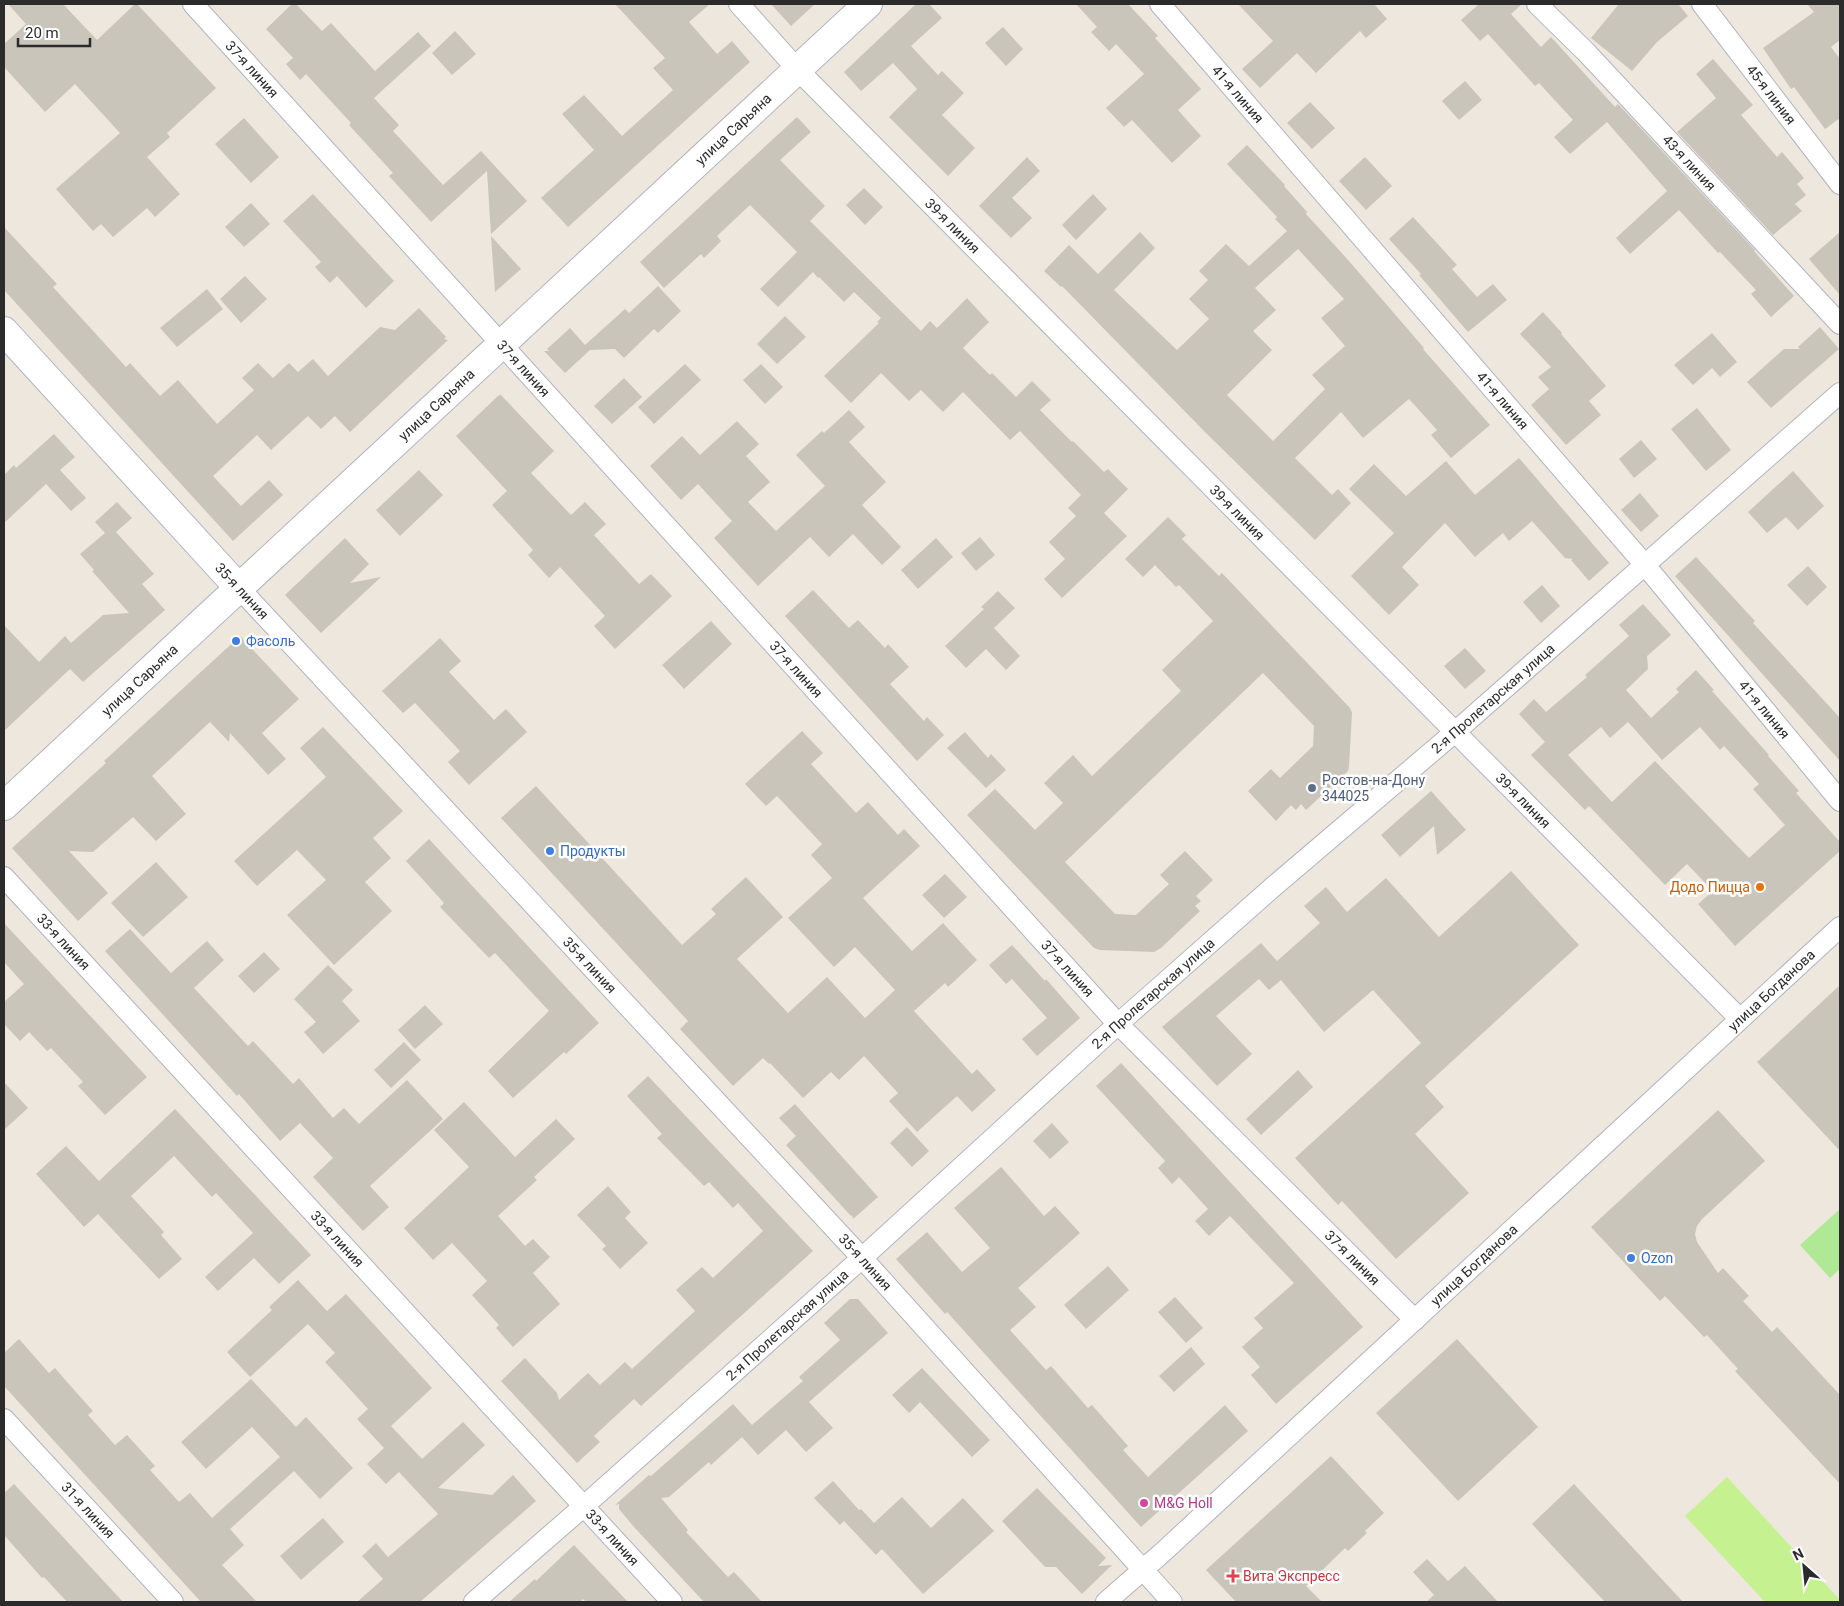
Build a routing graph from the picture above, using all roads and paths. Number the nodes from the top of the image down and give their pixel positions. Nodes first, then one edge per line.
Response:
1 (192, 4) edge
2 (739, 4) edge
3 (868, 4) edge
4 (1160, 4) edge
5 (1537, 4) edge
6 (1702, 4) edge
7 (797, 69) junction
8 (1840, 184) edge
9 (1840, 324) edge
10 (4, 331) edge
11 (500, 344) junction
12 (1840, 393) edge
13 (1645, 565) junction
14 (239, 588) junction
15 (1456, 732) junction
16 (1840, 801) edge
17 (4, 806) edge
18 (4, 876) edge
19 (1840, 927) edge
20 (1740, 1020) junction
21 (1118, 1024) junction
22 (862, 1258) junction
23 (1415, 1320) junction
24 (4, 1418) edge
25 (584, 1506) junction
26 (1143, 1571) junction
27 (173, 1602) edge
28 (474, 1602) edge
29 (672, 1602) edge
30 (1106, 1602) edge
31 (1172, 1602) edge

1 - 11 street, 37-я линия
2 - 7 street, 39-я линия
3 - 7 main road, улица Сарьяна
4 - 13 street, 41-я линия
5 - 9 street, 43-я линия
6 - 8 street, 45-я линия
7 - 11 main road, улица Сарьяна
7 - 15 street, 39-я линия
10 - 14 main road, 35-я линия
11 - 14 main road, улица Сарьяна
11 - 21 street, 37-я линия
12 - 13 street, 2-я Пролетарская улица
13 - 15 street, 2-я Пролетарская улица
13 - 16 street, 41-я линия
14 - 17 main road, улица Сарьяна
14 - 22 street, 35-я линия
15 - 20 street, 39-я линия
15 - 21 street, 2-я Пролетарская улица
18 - 25 street, 33-я линия
19 - 20 street, улица Богданова
20 - 23 street, улица Богданова
21 - 22 street, 2-я Пролетарская улица
21 - 23 street, 37-я линия
22 - 25 street, 2-я Пролетарская улица
22 - 26 street, 35-я линия
23 - 26 street, улица Богданова
24 - 27 street, 31-я линия
25 - 28 street, 2-я Пролетарская улица
25 - 29 street, 33-я линия
26 - 30 street, улица Богданова
26 - 31 street, 35-я линия

